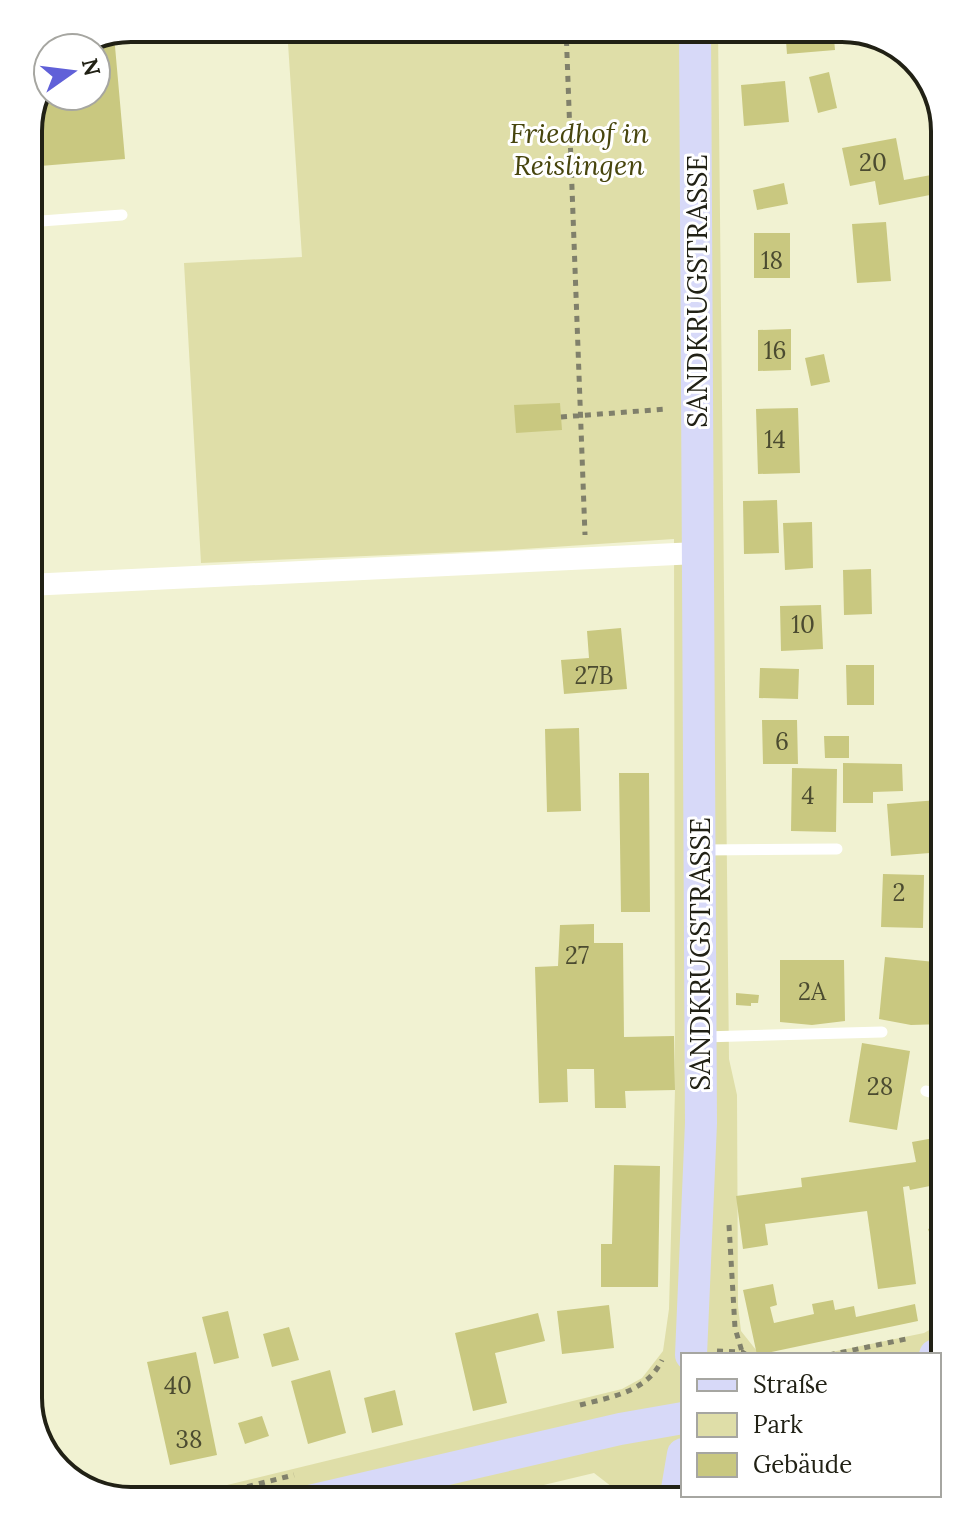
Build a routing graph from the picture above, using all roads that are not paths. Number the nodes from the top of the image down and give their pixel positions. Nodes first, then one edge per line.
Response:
1 (695, 42) edge
2 (122, 215) dead end
3 (42, 221) edge
4 (697, 553) junction
5 (42, 584) edge
6 (837, 849) dead end
7 (700, 850) junction
8 (882, 1032) dead end
9 (701, 1037) junction
10 (926, 1091) dead end
11 (931, 1092) edge
12 (691, 1353) edge
13 (681, 1418) edge
14 (681, 1466) edge
15 (308, 1487) edge
16 (677, 1487) edge

1 - 4 street, SANDKRUGSTRASSE
2 - 3 lane
4 - 5 street
4 - 7 street, SANDKRUGSTRASSE
6 - 7 lane
7 - 9 street, SANDKRUGSTRASSE
8 - 9 lane
9 - 12 street, SANDKRUGSTRASSE
10 - 11 lane
13 - 15 street
14 - 16 street

